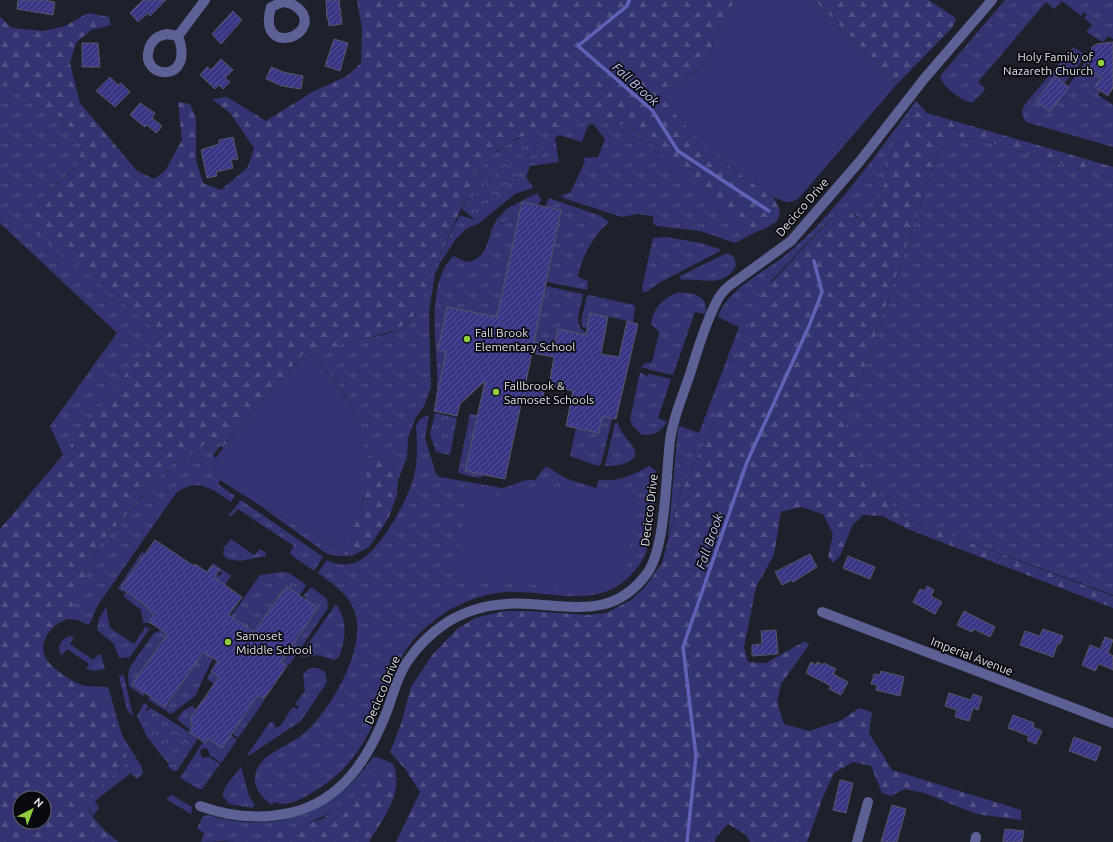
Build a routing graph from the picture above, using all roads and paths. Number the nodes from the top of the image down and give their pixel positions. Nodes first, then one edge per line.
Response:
1 (205, 0) edge
2 (992, 0) edge
3 (178, 36) dead end
4 (822, 612) dead end
5 (1113, 723) edge
6 (868, 802) dead end
7 (200, 806) dead end
8 (857, 842) edge

1 - 3 street
2 - 7 street, Decicco Drive
4 - 5 street, Imperial Avenue
6 - 8 street

